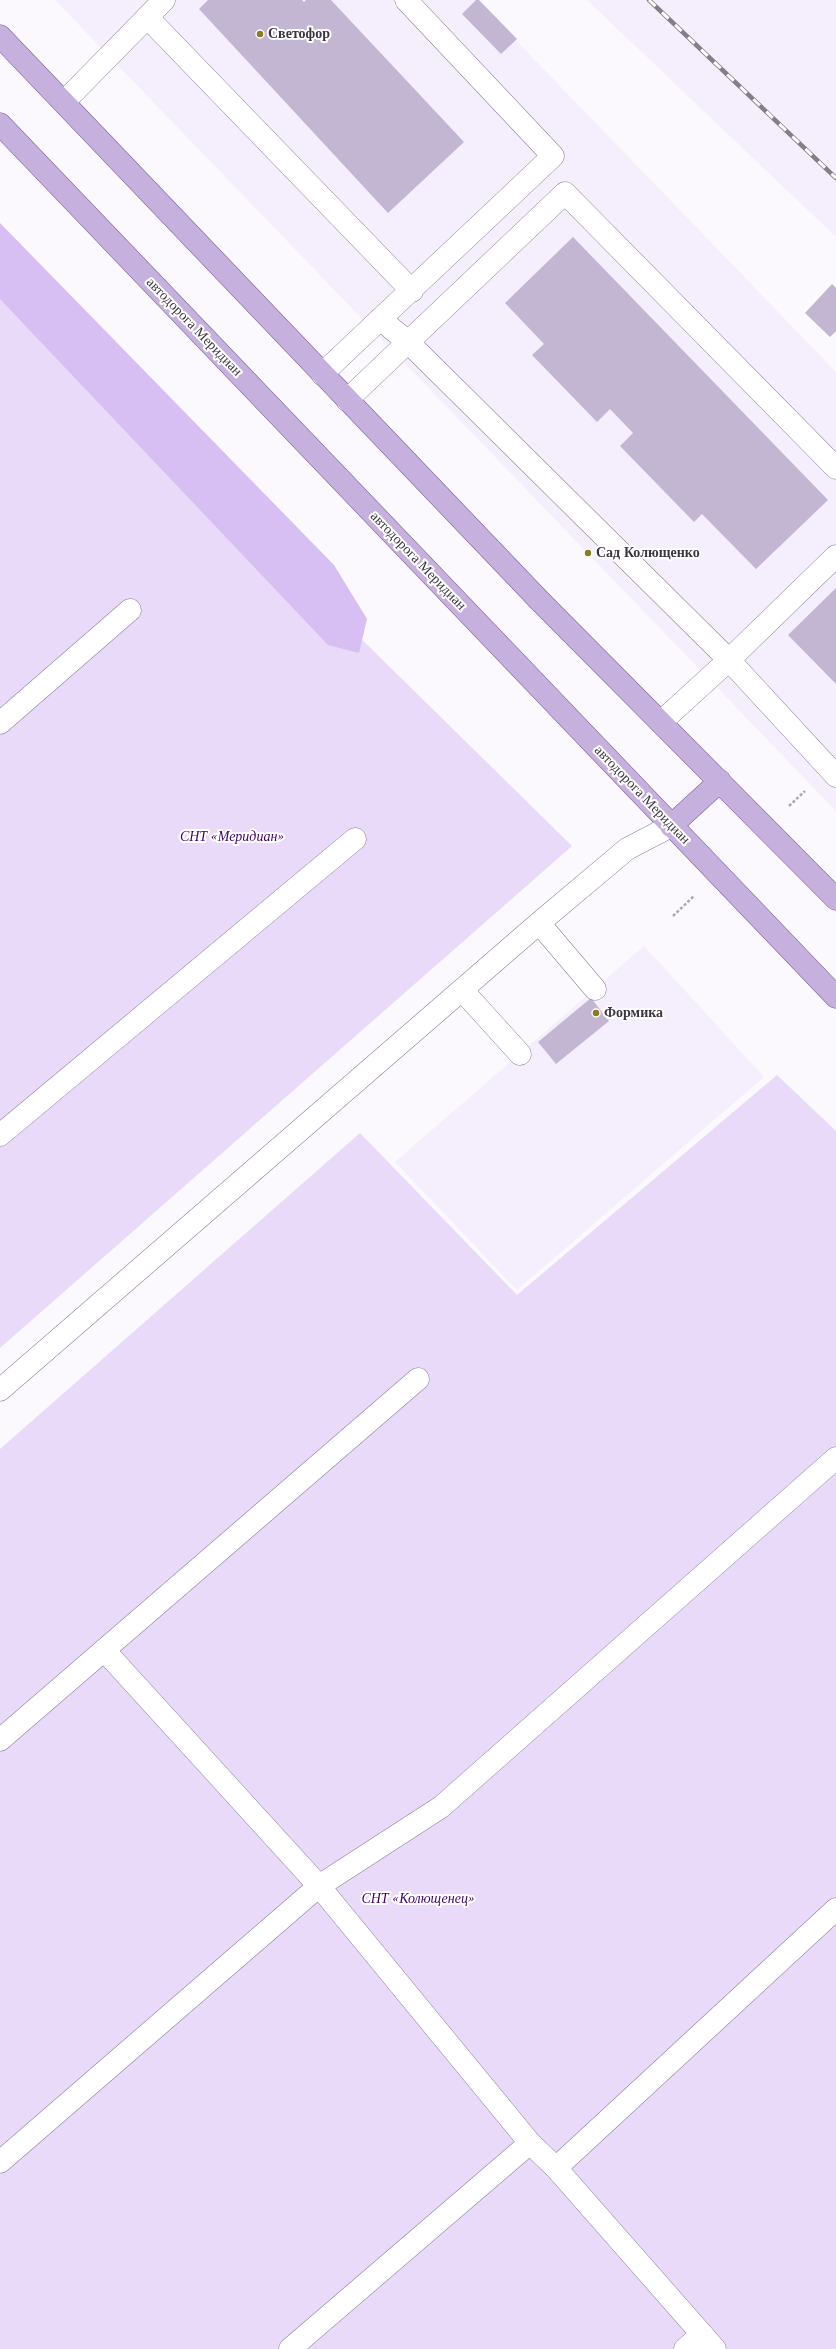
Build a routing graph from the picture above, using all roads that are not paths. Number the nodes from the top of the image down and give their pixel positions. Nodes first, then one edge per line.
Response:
1 (164, 0) edge
2 (406, 0) edge
3 (147, 17) junction
4 (0, 36) edge
5 (64, 102) junction
6 (0, 124) edge
7 (412, 291) junction
8 (380, 319) junction
9 (408, 342) junction
10 (322, 374) junction
11 (347, 400) junction
12 (836, 468) edge
13 (836, 556) edge
14 (130, 610) dead end
15 (729, 660) junction
16 (661, 722) junction
17 (0, 723) edge
18 (836, 776) edge
19 (720, 781) junction
20 (671, 826) junction
21 (355, 838) dead end
22 (836, 899) edge
23 (539, 923) junction
24 (596, 989) dead end
25 (462, 990) junction
26 (836, 997) edge
27 (520, 1054) dead end
28 (0, 1135) edge
29 (418, 1379) dead end
30 (0, 1390) edge
31 (836, 1458) edge
32 (104, 1650) junction
33 (0, 1740) edge
34 (319, 1886) junction
35 (836, 1909) edge
36 (530, 2143) junction
37 (0, 2162) edge
38 (556, 2168) junction
39 (708, 2342) edge
40 (290, 2349) edge
41 (685, 2349) edge

1 - 3 street
2 - 7 street
3 - 5 street
3 - 7 street
4 - 5 main road
5 - 10 main road
6 - 20 main road, автодорога Меридиан
7 - 8 street
8 - 9 street
8 - 10 street
9 - 11 street
9 - 12 street
9 - 15 street
10 - 11 main road
11 - 16 main road
13 - 15 street
14 - 17 street
15 - 16 street
15 - 18 street
16 - 19 main road
19 - 20 main road
19 - 22 main road
20 - 23 street
20 - 26 main road, автодорога Меридиан
21 - 28 street
23 - 24 street
23 - 25 street
25 - 27 street
25 - 30 street
29 - 32 street
31 - 34 street
32 - 33 street
32 - 34 street
34 - 36 street
34 - 37 street
35 - 38 street
36 - 38 street
36 - 40 street
38 - 39 street
39 - 41 street

